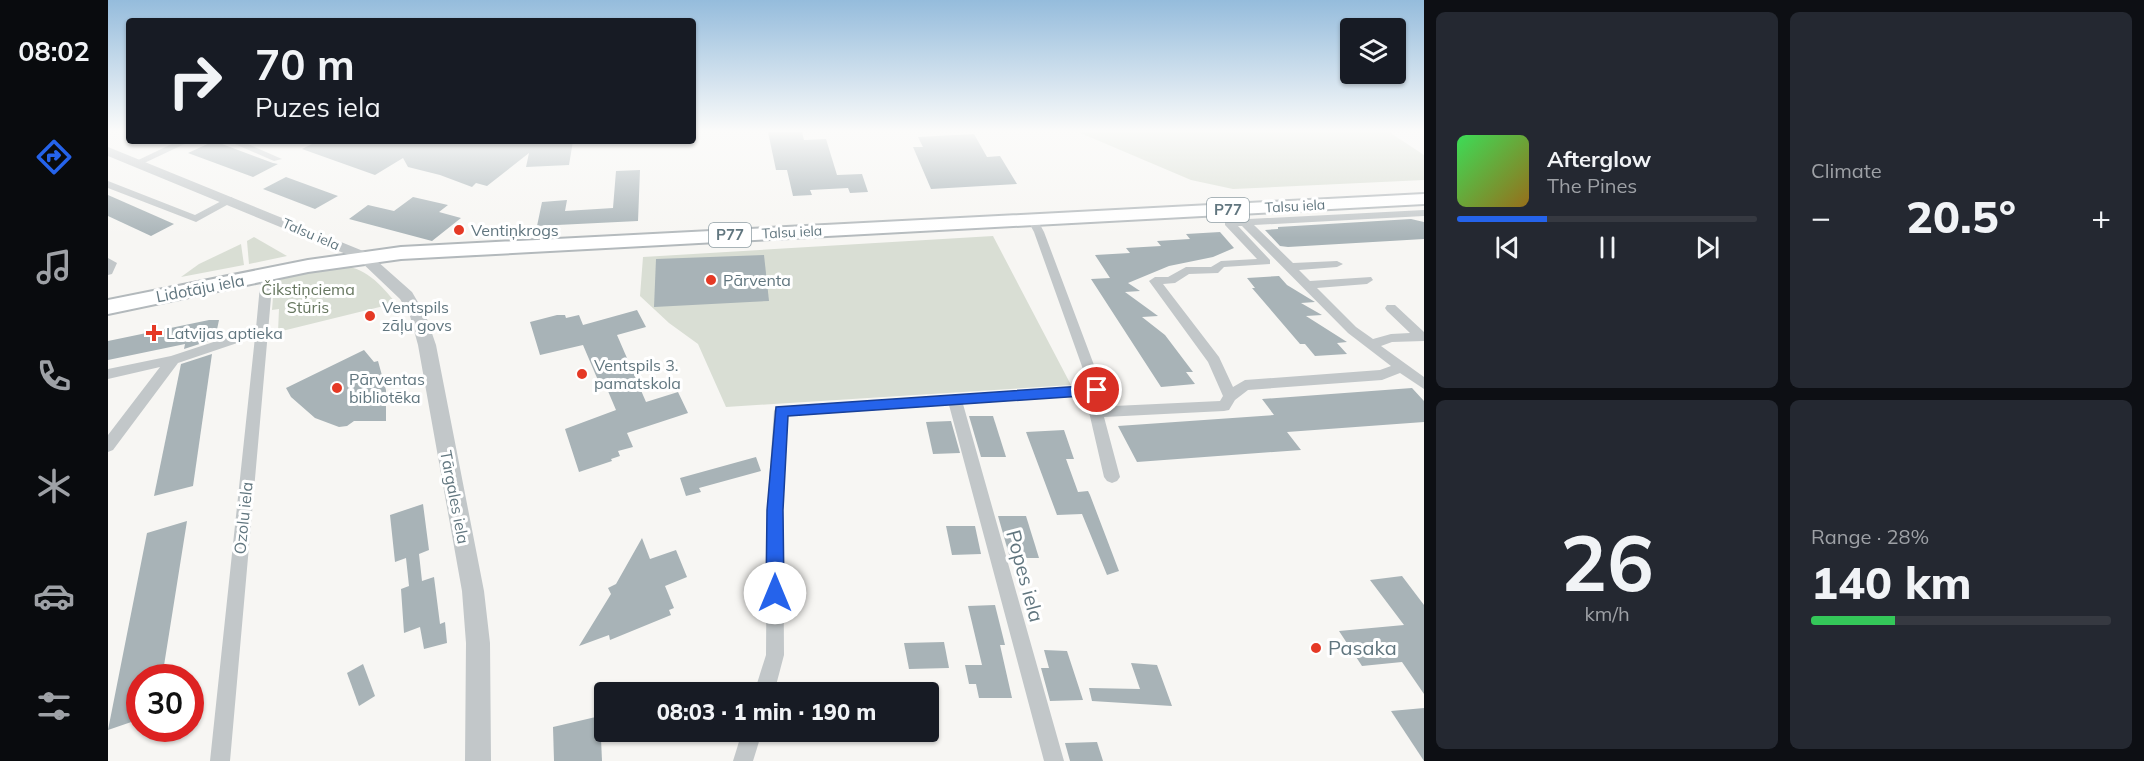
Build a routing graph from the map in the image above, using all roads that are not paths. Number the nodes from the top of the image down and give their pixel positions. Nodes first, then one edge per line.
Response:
1 (148, 168) edge
2 (108, 184) edge
3 (1424, 199) edge
4 (231, 200) junction
5 (1424, 213) edge
6 (1238, 215) junction
7 (1032, 219) junction
8 (363, 256) junction
9 (108, 261) edge
10 (1266, 262) junction
11 (1287, 264) junction
12 (1337, 264) dead end
13 (108, 271) edge
14 (267, 275) junction
15 (1367, 280) dead end
16 (1308, 285) junction
17 (108, 307) edge
18 (1391, 308) dead end
19 (262, 330) junction
20 (1423, 337) edge
21 (1372, 344) junction
22 (173, 360) junction
23 (1402, 366) junction
24 (108, 374) edge
25 (1424, 384) edge
26 (1097, 390) junction
27 (1230, 396) junction
28 (955, 401) junction
29 (1111, 412) junction
30 (108, 446) edge
31 (1112, 477) dead end
32 (767, 682) edge
33 (749, 742) edge
34 (220, 761) edge
35 (478, 761) edge
36 (743, 761) edge
37 (1054, 761) edge

1 - 4 street, Talsu iela
2 - 4 street
3 - 6 main road, Talsu iela / P77
4 - 8 street, Talsu iela
5 - 6 street
6 - 7 main road, Talsu iela / P77
6 - 10 street
6 - 11 street
7 - 8 main road, Talsu iela / P77
7 - 26 street
8 - 14 main road, Lidotāju iela
8 - 35 street, Tārgales iela
9 - 13 street
10 - 11 street
10 - 27 street
11 - 12 street
11 - 16 street
14 - 17 main road, Lidotāju iela
14 - 19 street, Ozolu iela
15 - 16 street
16 - 21 street
18 - 20 street
19 - 22 street
19 - 34 street, Ozolu iela
20 - 21 street
21 - 23 street
22 - 24 street
22 - 30 street
23 - 25 street
23 - 27 street
26 - 28 street
26 - 29 street
27 - 29 street
28 - 32 street
28 - 37 street, Popes iela
29 - 31 street
33 - 36 street

